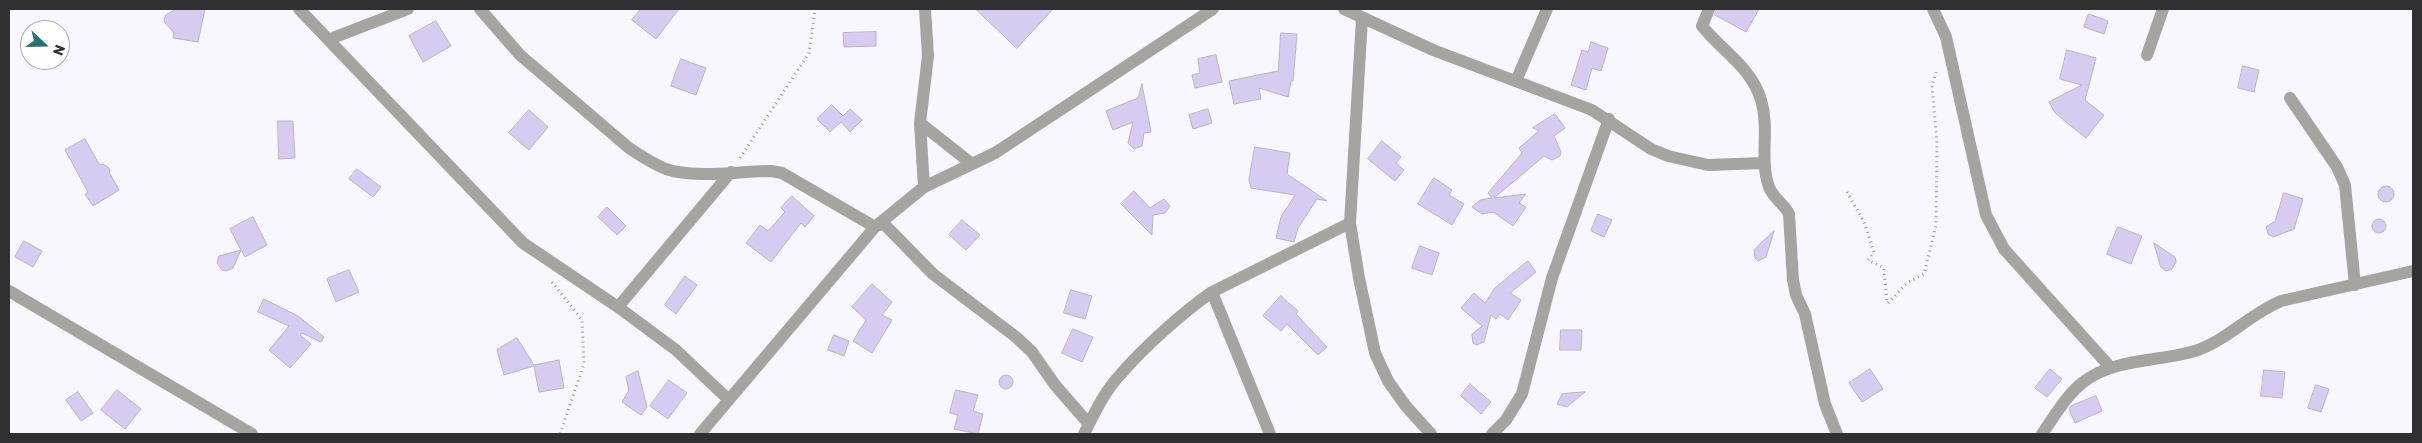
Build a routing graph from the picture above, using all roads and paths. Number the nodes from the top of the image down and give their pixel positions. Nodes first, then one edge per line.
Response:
1 (299, 9) edge
2 (408, 9) edge
3 (480, 9) edge
4 (815, 9) edge
5 (925, 9) edge
6 (1213, 9) edge
7 (1344, 9) edge
8 (1547, 9) edge
9 (1709, 9) edge
10 (1933, 9) edge
11 (2163, 9) edge
12 (1362, 18) junction
13 (330, 39) junction
14 (2147, 55) dead end
15 (1939, 62) dead end
16 (1516, 82) junction
17 (2290, 98) dead end
18 (1609, 119) junction
19 (920, 122) junction
20 (1764, 163) junction
21 (972, 164) junction
22 (731, 172) junction
23 (924, 186) junction
24 (1847, 192) dead end
25 (1350, 223) junction
26 (875, 227) junction
27 (2413, 271) edge
28 (551, 280) dead end
29 (2355, 285) junction
30 (9, 291) edge
31 (1212, 292) junction
32 (618, 308) junction
33 (2111, 368) junction
34 (729, 400) junction
35 (1086, 429) edge
36 (252, 434) edge
37 (560, 434) edge
38 (700, 434) edge
39 (1270, 434) edge
40 (1431, 434) edge
41 (1492, 434) edge
42 (1837, 434) edge
43 (2042, 434) edge

1 - 13 street
2 - 13 street
3 - 22 street
4 - 22 path
5 - 19 street
6 - 21 street
7 - 12 street
8 - 16 street
9 - 20 street
10 - 33 street
11 - 14 street
12 - 16 street
12 - 25 street
13 - 32 street
15 - 24 path
16 - 18 street
17 - 29 street
18 - 20 street
18 - 41 street
19 - 21 street
19 - 23 street
20 - 42 street
21 - 23 street
22 - 26 street
22 - 32 street
23 - 26 street
25 - 31 street
25 - 40 street
26 - 34 street
26 - 35 street
27 - 29 street
28 - 37 path
29 - 33 street
30 - 36 street
31 - 35 street
31 - 39 street
32 - 34 street
33 - 43 street
34 - 38 street

